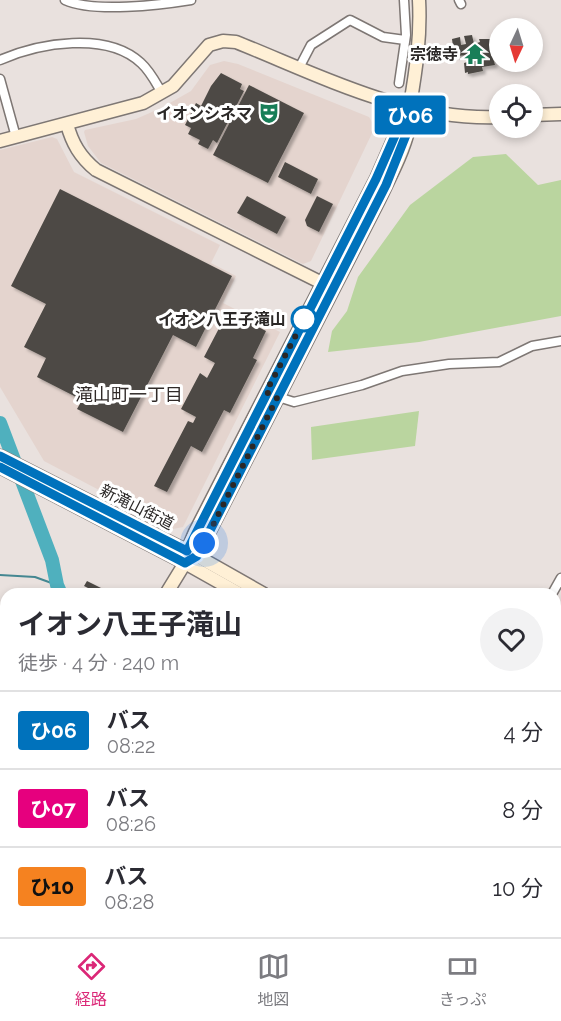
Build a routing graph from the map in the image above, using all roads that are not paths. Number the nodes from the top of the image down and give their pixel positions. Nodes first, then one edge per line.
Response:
1 (65, 0) edge
2 (191, 0) edge
3 (404, 0) edge
4 (420, 0) edge
5 (405, 40) junction
6 (0, 60) edge
7 (299, 68) junction
8 (0, 79) edge
9 (399, 83) dead end
10 (162, 93) junction
11 (561, 105) edge
12 (410, 108) junction
13 (543, 112) edge
14 (543, 114) edge
15 (561, 114) edge
16 (489, 116) edge
17 (67, 124) junction
18 (16, 137) junction
19 (0, 141) edge
20 (328, 286) junction
21 (561, 341) edge
22 (272, 395) junction
23 (0, 464) edge
24 (190, 556) junction
25 (170, 588) edge
26 (232, 588) edge
27 (252, 588) edge

1 - 2 street
3 - 5 street
4 - 12 street
5 - 7 street
5 - 9 street
6 - 10 street
7 - 10 street
7 - 12 street
8 - 18 street
10 - 17 street
11 - 13 street
12 - 16 street
12 - 20 street
14 - 15 street
17 - 18 street
17 - 20 street
18 - 19 street
20 - 22 street
21 - 22 street
22 - 24 street
23 - 24 street, 新滝山街道
23 - 24 street, 新滝山街道
24 - 25 street
24 - 26 street, 新滝山街道
24 - 27 street, 新滝山街道

